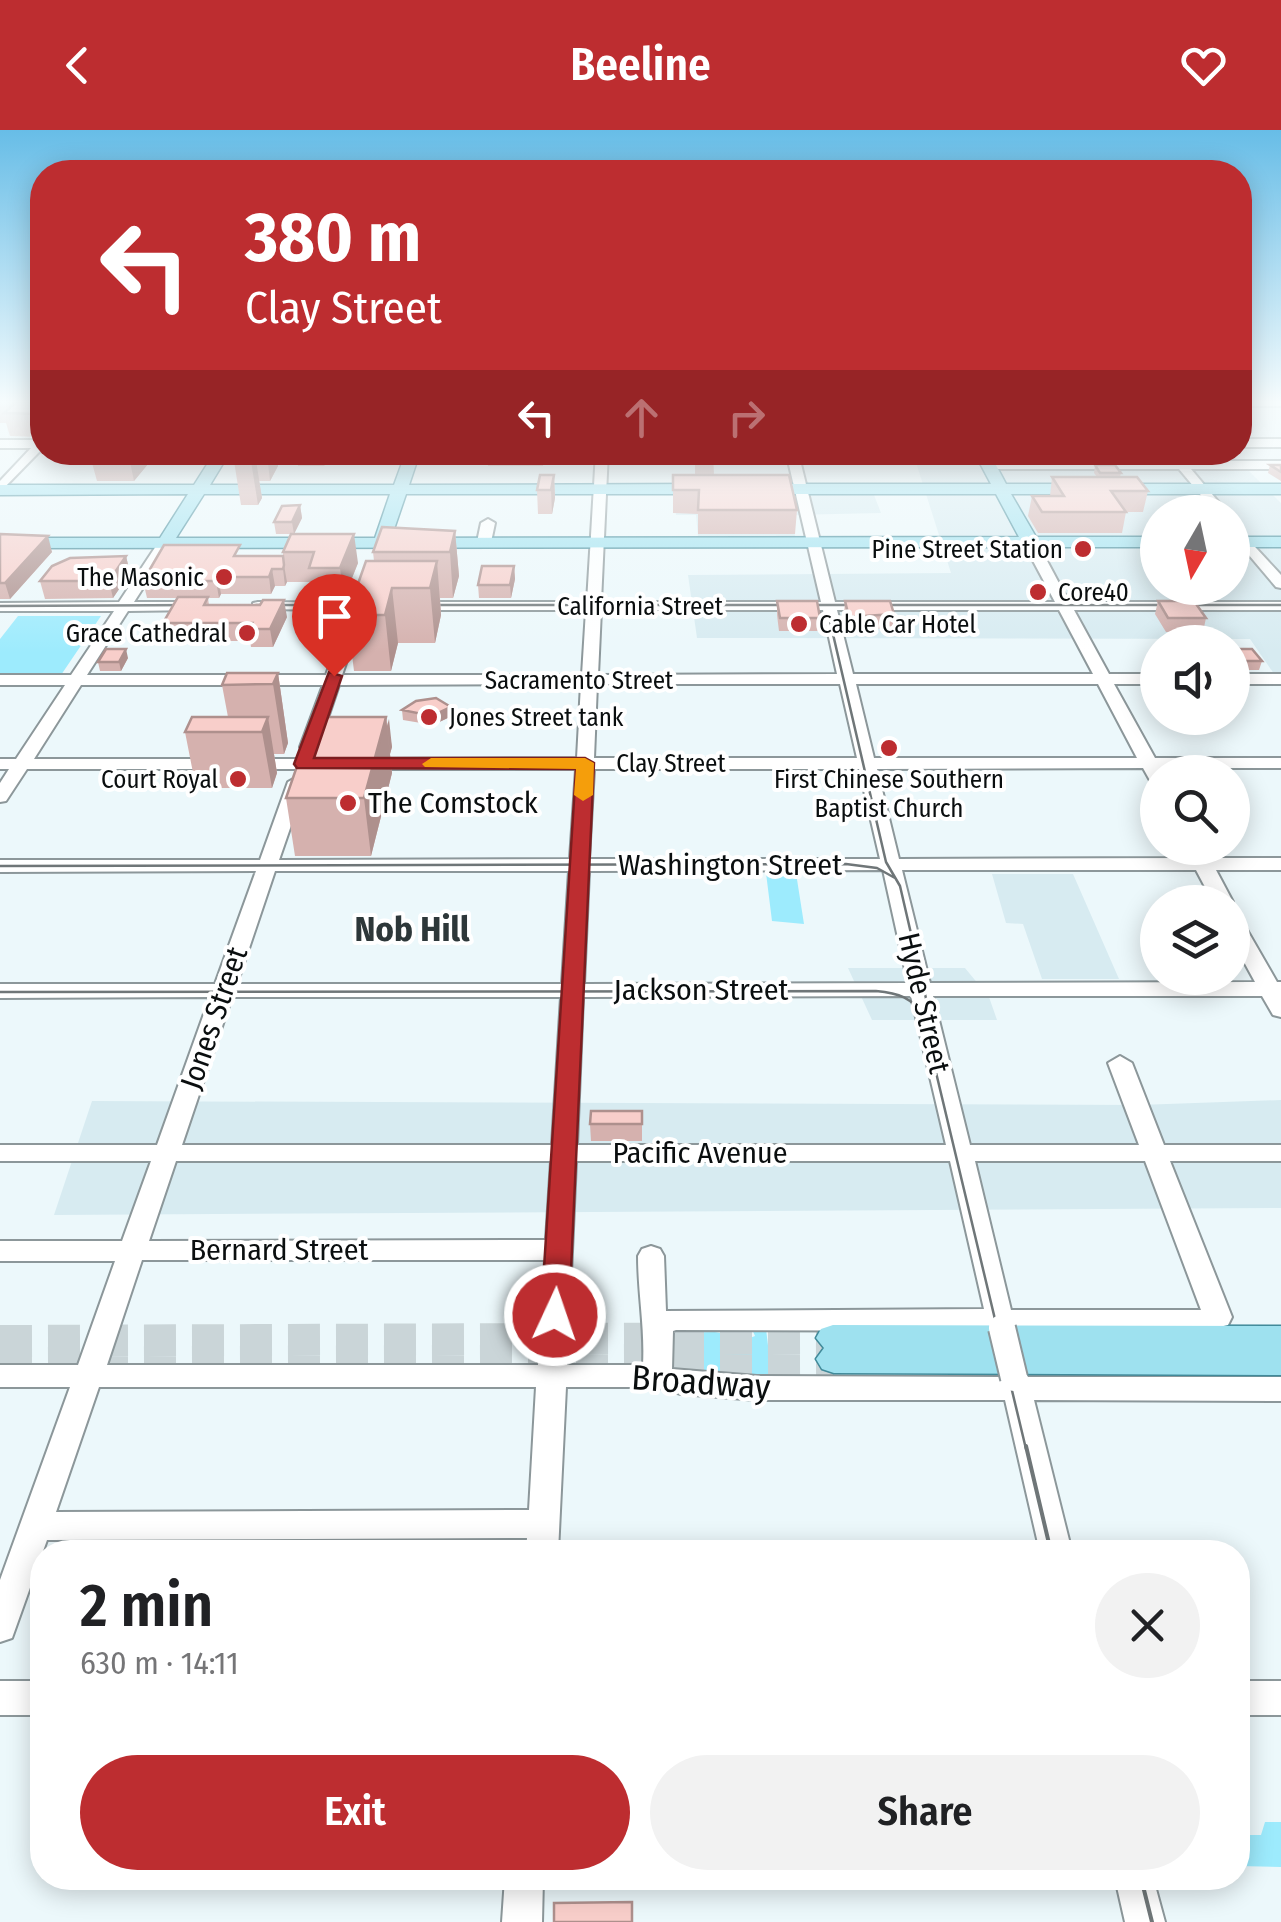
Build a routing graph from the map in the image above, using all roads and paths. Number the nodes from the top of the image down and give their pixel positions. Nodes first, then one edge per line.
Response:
1 (202, 486) edge
2 (401, 486) edge
3 (600, 486) edge
4 (800, 486) edge
5 (999, 486) edge
6 (1199, 486) edge
7 (0, 489) edge
8 (600, 489) junction
9 (718, 489) edge
10 (736, 489) edge
11 (801, 489) junction
12 (1001, 489) junction
13 (1202, 489) junction
14 (1281, 489) edge
15 (199, 490) junction
16 (400, 490) junction
17 (1207, 495) edge
18 (488, 523) dead end
19 (165, 542) junction
20 (381, 542) junction
21 (484, 542) junction
22 (597, 542) junction
23 (814, 542) junction
24 (1030, 542) junction
25 (1140, 542) edge
26 (1250, 542) edge
27 (1281, 542) edge
28 (0, 543) edge
29 (1250, 553) edge
30 (373, 564) edge
31 (1281, 584) edge
32 (365, 587) edge
33 (8, 606) edge
34 (124, 606) junction
35 (358, 606) junction
36 (594, 606) junction
37 (829, 606) junction
38 (1064, 606) junction
39 (1281, 606) edge
40 (0, 627) edge
41 (1140, 679) edge
42 (1250, 679) edge
43 (1281, 679) edge
44 (0, 680) edge
45 (76, 680) junction
46 (332, 680) junction
47 (590, 680) junction
48 (847, 680) junction
49 (1104, 680) junction
50 (1144, 755) edge
51 (585, 763) junction
52 (866, 763) junction
53 (1281, 763) edge
54 (0, 764) edge
55 (22, 764) junction
56 (303, 764) junction
57 (1250, 765) edge
58 (1140, 771) edge
59 (0, 797) edge
60 (1140, 858) edge
61 (1250, 861) edge
62 (891, 864) junction
63 (1281, 864) edge
64 (0, 866) edge
65 (580, 866) junction
66 (266, 867) junction
67 (1250, 949) edge
68 (920, 989) junction
69 (1275, 989) edge
70 (224, 990) junction
71 (573, 990) junction
72 (0, 991) edge
73 (1281, 1010) edge
74 (1120, 1063) dead end
75 (960, 1152) junction
76 (1281, 1152) edge
77 (0, 1153) edge
78 (167, 1153) junction
79 (564, 1153) junction
80 (1158, 1153) junction
81 (132, 1250) junction
82 (559, 1250) junction
83 (0, 1251) edge
84 (651, 1256) dead end
85 (1000, 1324) junction
86 (659, 1325) junction
87 (1281, 1339) edge
88 (1281, 1361) edge
89 (0, 1376) edge
90 (88, 1376) junction
91 (552, 1376) junction
92 (657, 1376) junction
93 (1015, 1384) junction
94 (1281, 1390) edge
95 (36, 1526) junction
96 (543, 1537) edge
97 (1053, 1540) edge
98 (8, 1586) edge
99 (0, 1628) edge
100 (0, 1698) edge
101 (30, 1698) edge
102 (1250, 1698) edge
103 (1281, 1698) edge
104 (523, 1890) edge
105 (1137, 1890) edge
106 (522, 1922) edge
107 (1145, 1922) edge

1 - 15 main road
2 - 16 main road
3 - 8 street
4 - 11 street, Hyde Street
5 - 12 main road
6 - 13 street
7 - 15 main road
8 - 9 main road
8 - 16 main road
8 - 22 street
10 - 11 main road
11 - 12 main road
11 - 23 street, Hyde Street
12 - 13 main road
12 - 24 main road
13 - 14 main road
13 - 17 street
15 - 16 main road
15 - 19 main road
16 - 20 main road
18 - 21 street
19 - 20 main road
19 - 28 main road
19 - 34 street
20 - 21 main road
20 - 30 street
21 - 22 main road
22 - 23 main road
22 - 36 street
23 - 24 main road
23 - 37 street, Hyde Street
24 - 25 main road
24 - 38 street
26 - 27 main road
29 - 31 street
32 - 35 street, Jones Street
33 - 34 street, California Street
33 - 40 street
34 - 35 street, California Street
34 - 45 street
35 - 36 street, California Street
35 - 46 street, Jones Street
36 - 37 street, California Street
36 - 47 street
37 - 38 street, California Street
37 - 48 street, Hyde Street
38 - 39 street, California Street
38 - 49 street
41 - 49 street, Sacramento Street
42 - 43 street
44 - 45 street, Sacramento Street
45 - 46 street, Sacramento Street
45 - 55 street
46 - 47 street, Sacramento Street
46 - 56 street, Jones Street
47 - 48 street, Sacramento Street
47 - 51 street
48 - 49 street, Sacramento Street
48 - 52 street, Hyde Street
49 - 50 street
51 - 52 street, Clay Street
51 - 56 street, Clay Street
51 - 65 street
52 - 58 street, Clay Street
52 - 62 street, Hyde Street
53 - 57 street, Clay Street
54 - 55 street, Clay Street
55 - 56 street, Clay Street
55 - 59 street
56 - 66 street, Jones Street
60 - 62 street, Washington Street
61 - 63 street, Washington Street
62 - 65 street, Washington Street
62 - 68 street, Hyde Street
64 - 66 street, Washington Street
65 - 66 street, Washington Street
65 - 71 street
66 - 70 street, Jones Street
67 - 69 street
68 - 69 street, Jackson Street
68 - 71 street, Jackson Street
68 - 75 street, Hyde Street
69 - 73 street
70 - 71 street, Jackson Street
70 - 72 street, Jackson Street
70 - 78 street, Jones Street
71 - 79 street
74 - 80 street
75 - 79 street, Pacific Avenue
75 - 80 street, Pacific Avenue
75 - 85 street, Hyde Street
76 - 80 street, Pacific Avenue
77 - 78 street, Pacific Avenue
78 - 79 street, Pacific Avenue
78 - 81 street, Jones Street
79 - 82 street
80 - 85 street, Broadway
81 - 82 street, Bernard Street
81 - 83 street, Bernard Street
81 - 90 street, Jones Street
82 - 91 street
84 - 86 street
85 - 86 street, Broadway
85 - 93 street, Hyde Street, bridge
86 - 92 street
87 - 88 main road
89 - 90 street, Broadway
90 - 91 street, Broadway
90 - 95 street, Jones Street
91 - 92 street, Broadway
91 - 96 street
92 - 93 street, Broadway
93 - 94 street, Broadway
93 - 97 street, Hyde Street
95 - 96 street
95 - 98 street, Jones Street
98 - 99 street, Jones Street
100 - 101 street
102 - 103 street
104 - 106 street
105 - 107 street

